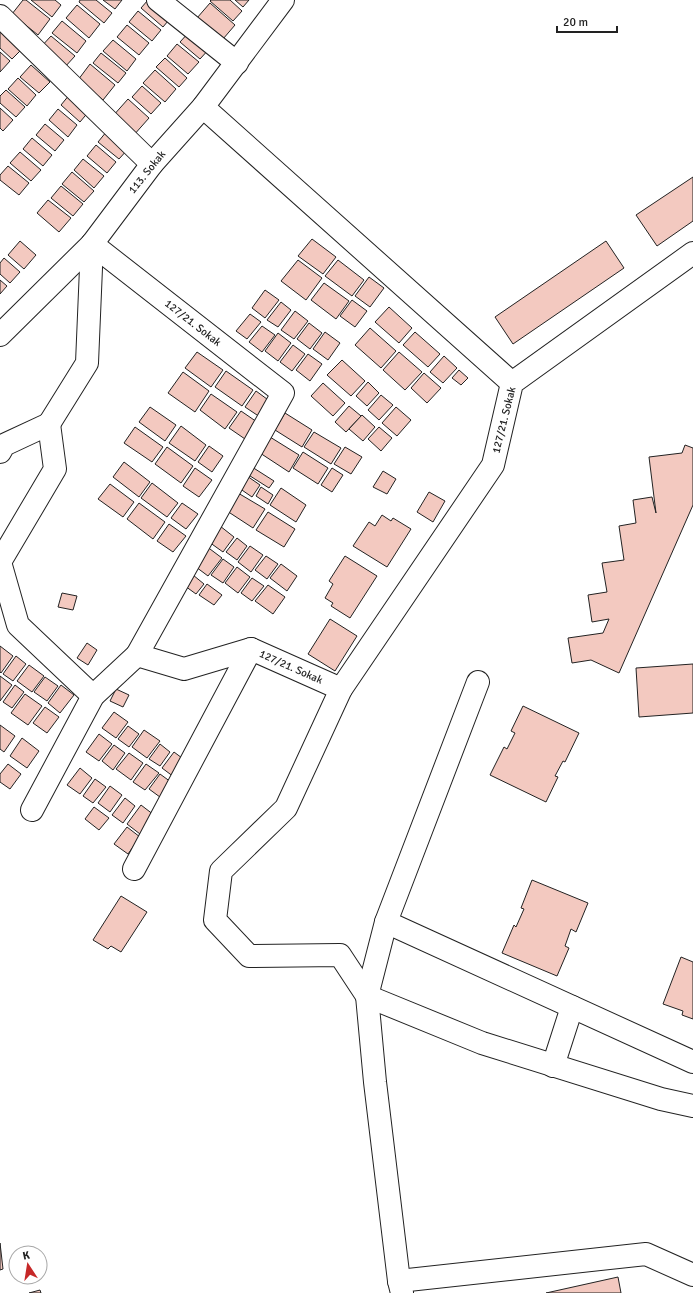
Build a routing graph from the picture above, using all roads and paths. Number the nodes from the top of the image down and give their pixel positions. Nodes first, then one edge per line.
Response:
1 (158, 0) edge
2 (283, 0) edge
3 (0, 16) edge
4 (237, 63) junction
5 (203, 107) junction
6 (152, 164) junction
7 (92, 244) junction
8 (693, 253) edge
9 (0, 336) edge
10 (512, 383) junction
11 (49, 424) junction
12 (0, 452) edge
13 (0, 562) edge
14 (251, 649) junction
15 (137, 655) junction
16 (478, 682) dead end
17 (341, 689) junction
18 (93, 696) junction
19 (32, 810) dead end
20 (134, 869) dead end
21 (386, 922) junction
22 (367, 996) junction
23 (572, 1007) junction
24 (693, 1062) edge
25 (553, 1066) junction
26 (693, 1106) edge
27 (693, 1275) edge
28 (400, 1287) edge

1 - 4 street
2 - 4 street, 113. Sokak
3 - 6 street
4 - 5 street, 113. Sokak
5 - 6 street, 113. Sokak
5 - 10 street
6 - 7 street, 113. Sokak
7 - 9 street, 113. Sokak
7 - 11 street
7 - 15 street, 127/21. Sokak
8 - 10 street, 127/21. Sokak
10 - 17 street, 127/21. Sokak
11 - 12 street
11 - 13 street
13 - 18 street
14 - 15 street, 127/21. Sokak
14 - 17 street, 127/21. Sokak
14 - 20 street
15 - 18 street
16 - 21 street
17 - 22 street
18 - 19 street
21 - 22 street
21 - 23 street
22 - 25 street
22 - 28 street
23 - 24 street
23 - 25 street
25 - 26 street
27 - 28 street

